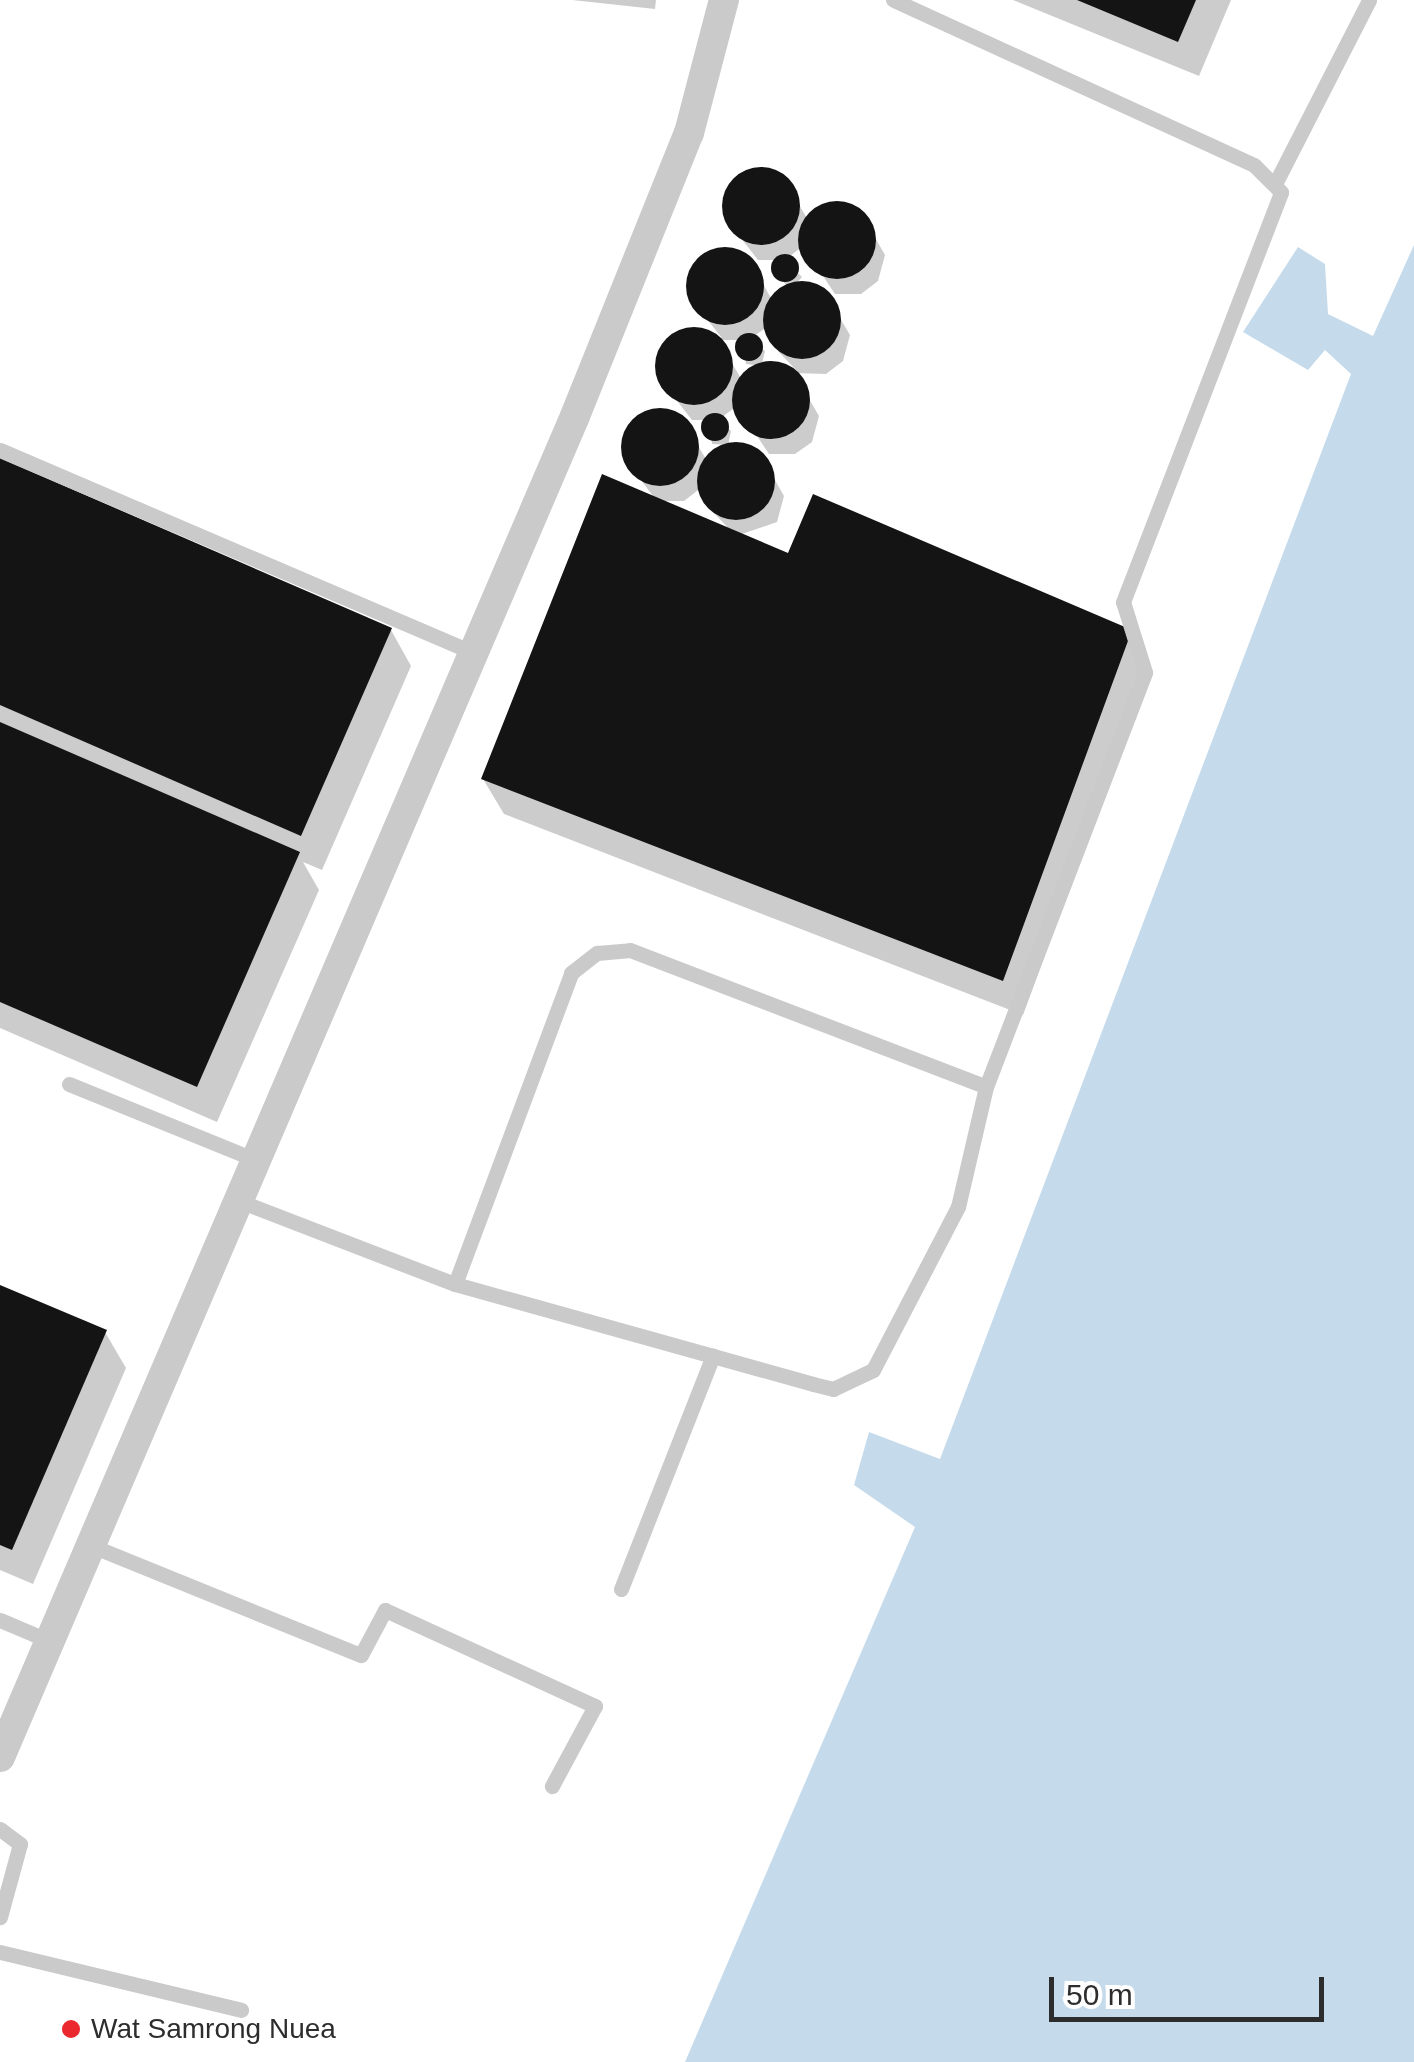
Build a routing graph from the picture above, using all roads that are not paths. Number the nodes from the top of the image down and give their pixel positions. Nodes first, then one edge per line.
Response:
1 (724, 0) edge
2 (894, 0) edge
3 (1369, 0) edge
4 (1276, 180) junction
5 (0, 450) edge
6 (472, 652) junction
7 (68, 1084) dead end
8 (986, 1087) junction
9 (260, 1161) junction
10 (242, 1202) junction
11 (455, 1284) junction
12 (712, 1356) junction
13 (92, 1546) junction
14 (621, 1589) dead end
15 (0, 1620) edge
16 (52, 1642) junction
17 (0, 1757) edge
18 (552, 1786) dead end
19 (0, 1829) edge
20 (0, 1918) edge
21 (0, 1952) edge
22 (241, 2010) dead end

1 - 6 street
2 - 4 lane
3 - 4 lane
4 - 8 lane
5 - 6 lane
6 - 9 street
7 - 9 lane
8 - 11 lane
8 - 12 lane
9 - 10 street
10 - 11 lane
10 - 13 street
11 - 12 lane
12 - 14 lane
13 - 16 street
13 - 18 lane
15 - 16 lane
16 - 17 street
19 - 20 lane
21 - 22 lane

